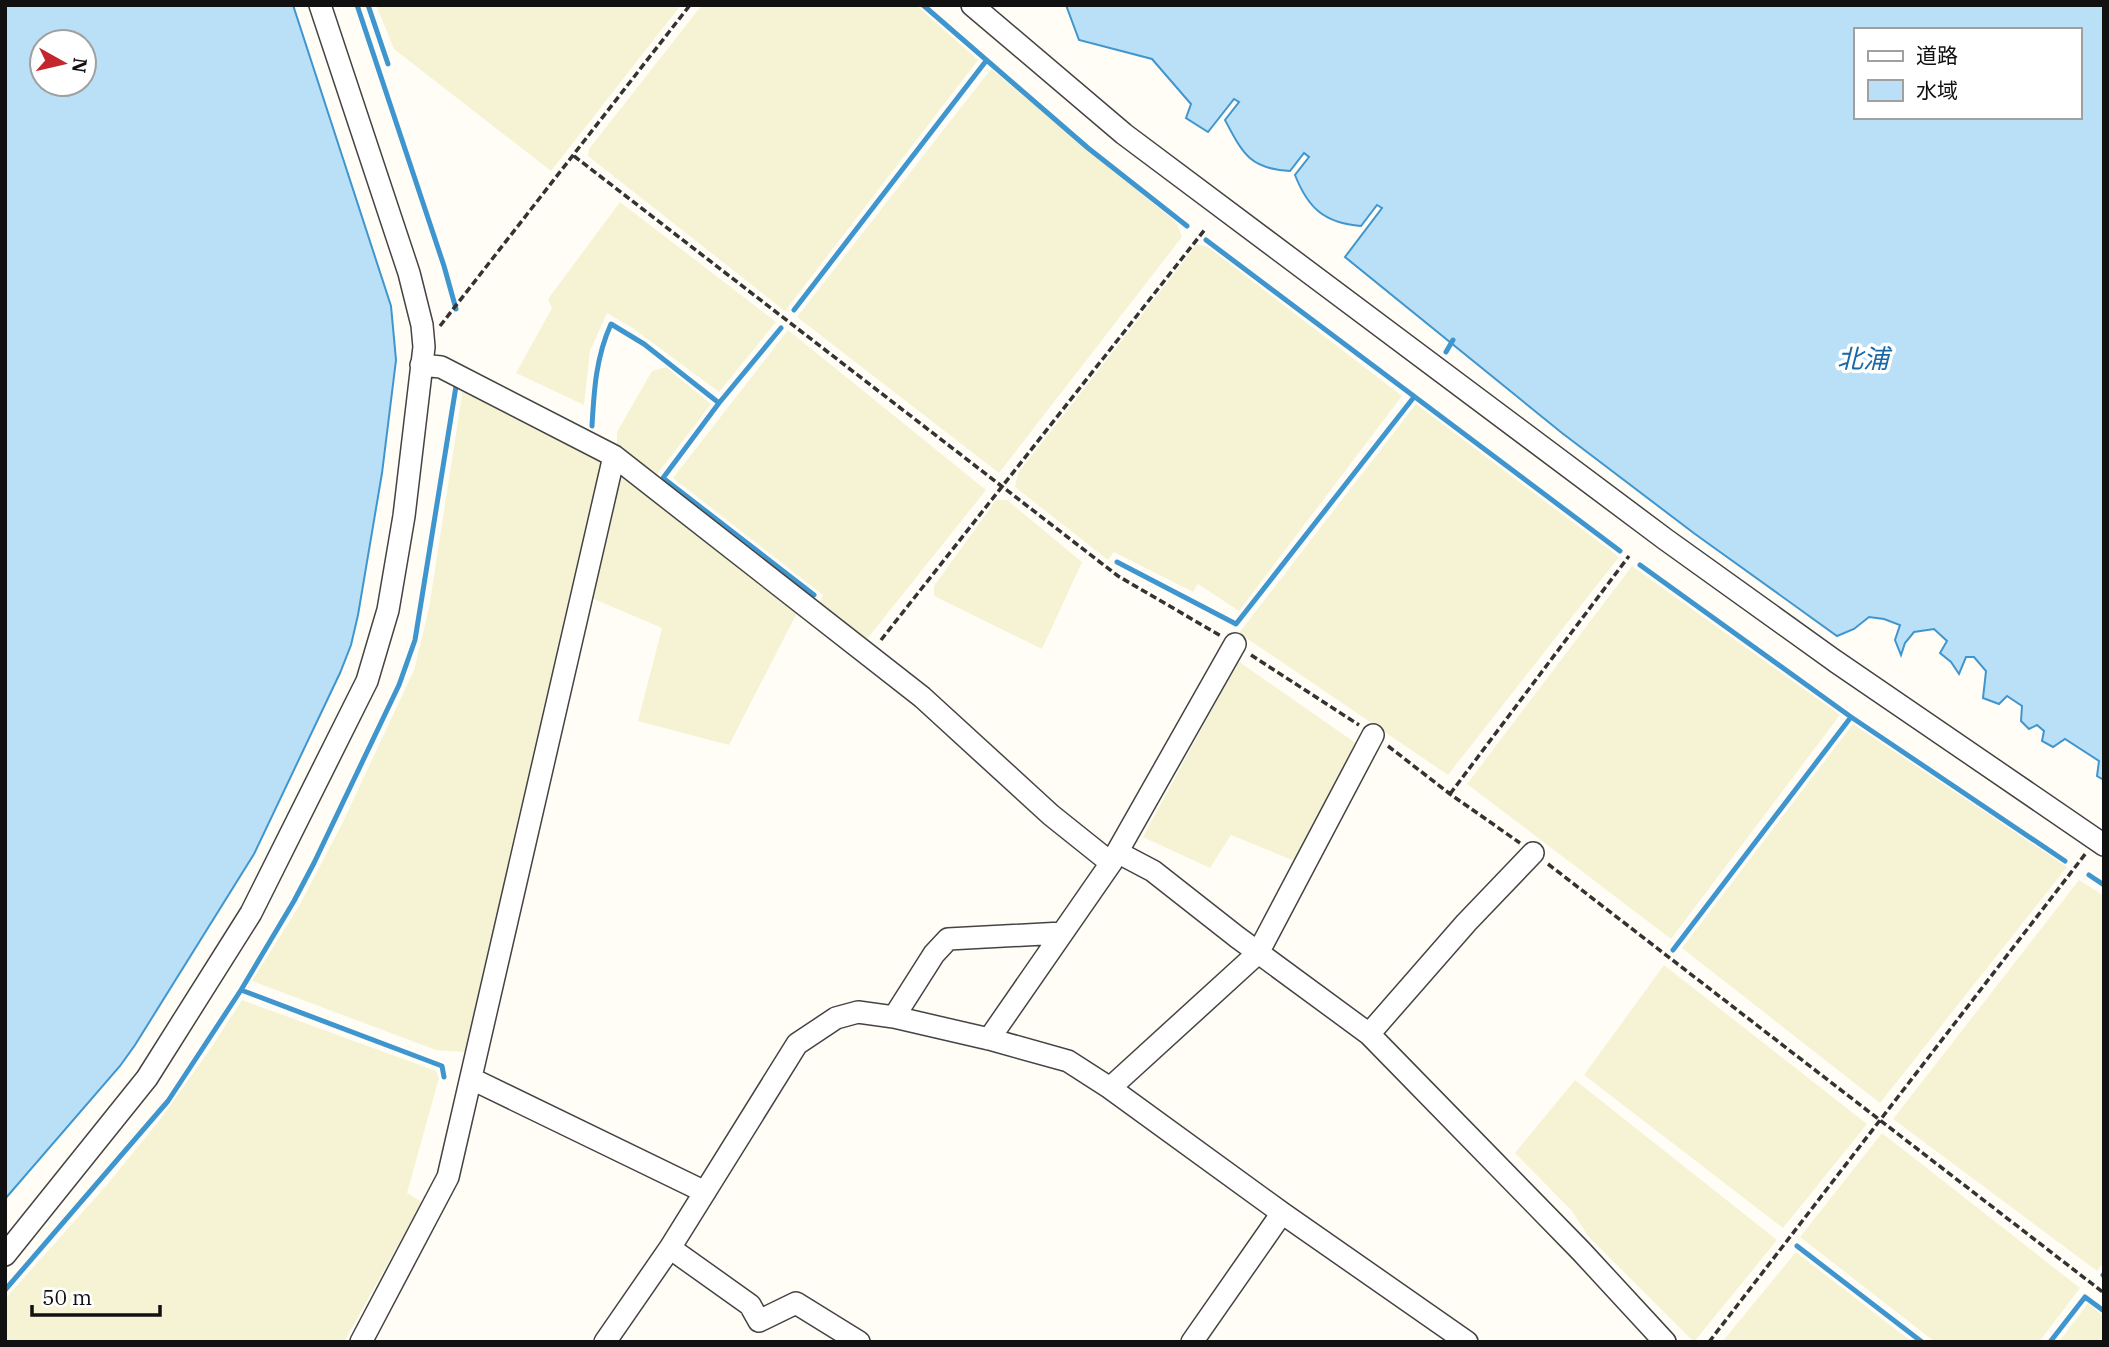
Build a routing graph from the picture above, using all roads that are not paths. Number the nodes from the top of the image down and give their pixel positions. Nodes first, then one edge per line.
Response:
1 (320, 5) edge
2 (972, 5) edge
3 (423, 356) junction
4 (614, 456) junction
5 (1235, 644) road end
6 (1373, 735) road end
7 (2100, 842) edge
8 (1533, 853) road end
9 (1114, 857) junction
10 (1062, 933) junction
11 (1258, 953) junction
12 (894, 1017) junction
13 (1369, 1034) junction
14 (989, 1039) junction
15 (472, 1079) junction
16 (1110, 1088) junction
17 (705, 1192) junction
18 (1282, 1213) junction
19 (670, 1248) junction
20 (5, 1255) edge
21 (361, 1342) edge
22 (605, 1342) edge
23 (859, 1342) edge
24 (1192, 1342) edge
25 (1467, 1342) edge
26 (1665, 1342) edge

1 - 3 street
2 - 7 street
3 - 4 street
3 - 20 street
4 - 9 street
4 - 15 street
5 - 9 street
6 - 11 street
8 - 13 street
9 - 10 street
9 - 11 street
10 - 12 street
10 - 14 street
11 - 13 street
11 - 16 street
12 - 14 street
12 - 17 street
13 - 26 street
14 - 16 street
15 - 17 street
15 - 21 street
16 - 18 street
17 - 19 street
18 - 24 street
18 - 25 street
19 - 22 street
19 - 23 street

